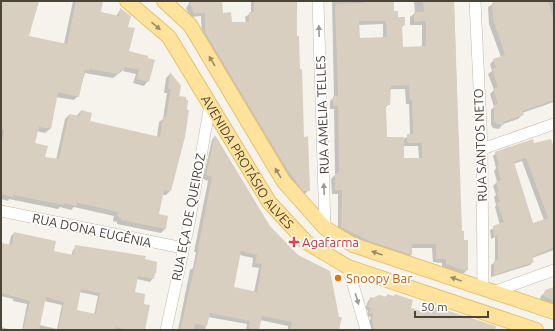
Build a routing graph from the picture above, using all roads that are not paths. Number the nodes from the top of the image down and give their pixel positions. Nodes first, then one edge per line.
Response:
1 (127, 1) edge
2 (318, 1) edge
3 (475, 1) edge
4 (169, 3) edge
5 (210, 104) junction
6 (554, 124) edge
7 (482, 149) junction
8 (1, 211) edge
9 (325, 228) junction
10 (183, 248) junction
11 (348, 267) junction
12 (554, 270) edge
13 (488, 290) junction
14 (554, 312) edge
15 (166, 330) edge
16 (366, 330) edge
17 (536, 330) edge

1 -> 5 main road, AVENIDA PROTÁSIO ALVES
9 -> 2 street, RUA AMELIA TELLES
3 - 7 street, RUA SANTOS NETO
9 -> 4 main road, AVENIDA PROTÁSIO ALVES
5 - 10 street, RUA EÇA DE QUEIROZ
5 - 11 main road, AVENIDA PROTÁSIO ALVES
6 - 7 street
7 - 13 street, RUA SANTOS NETO
8 - 10 street, RUA DONA EUGÊNIA
13 -> 9 main road, AVENIDA PROTÁSIO ALVES
10 - 15 street, RUA EÇA DE QUEIROZ
11 -> 16 street
11 - 17 main road, AVENIDA PROTÁSIO ALVES
12 - 13 street
13 - 14 main road, AVENIDA PROTÁSIO ALVES

